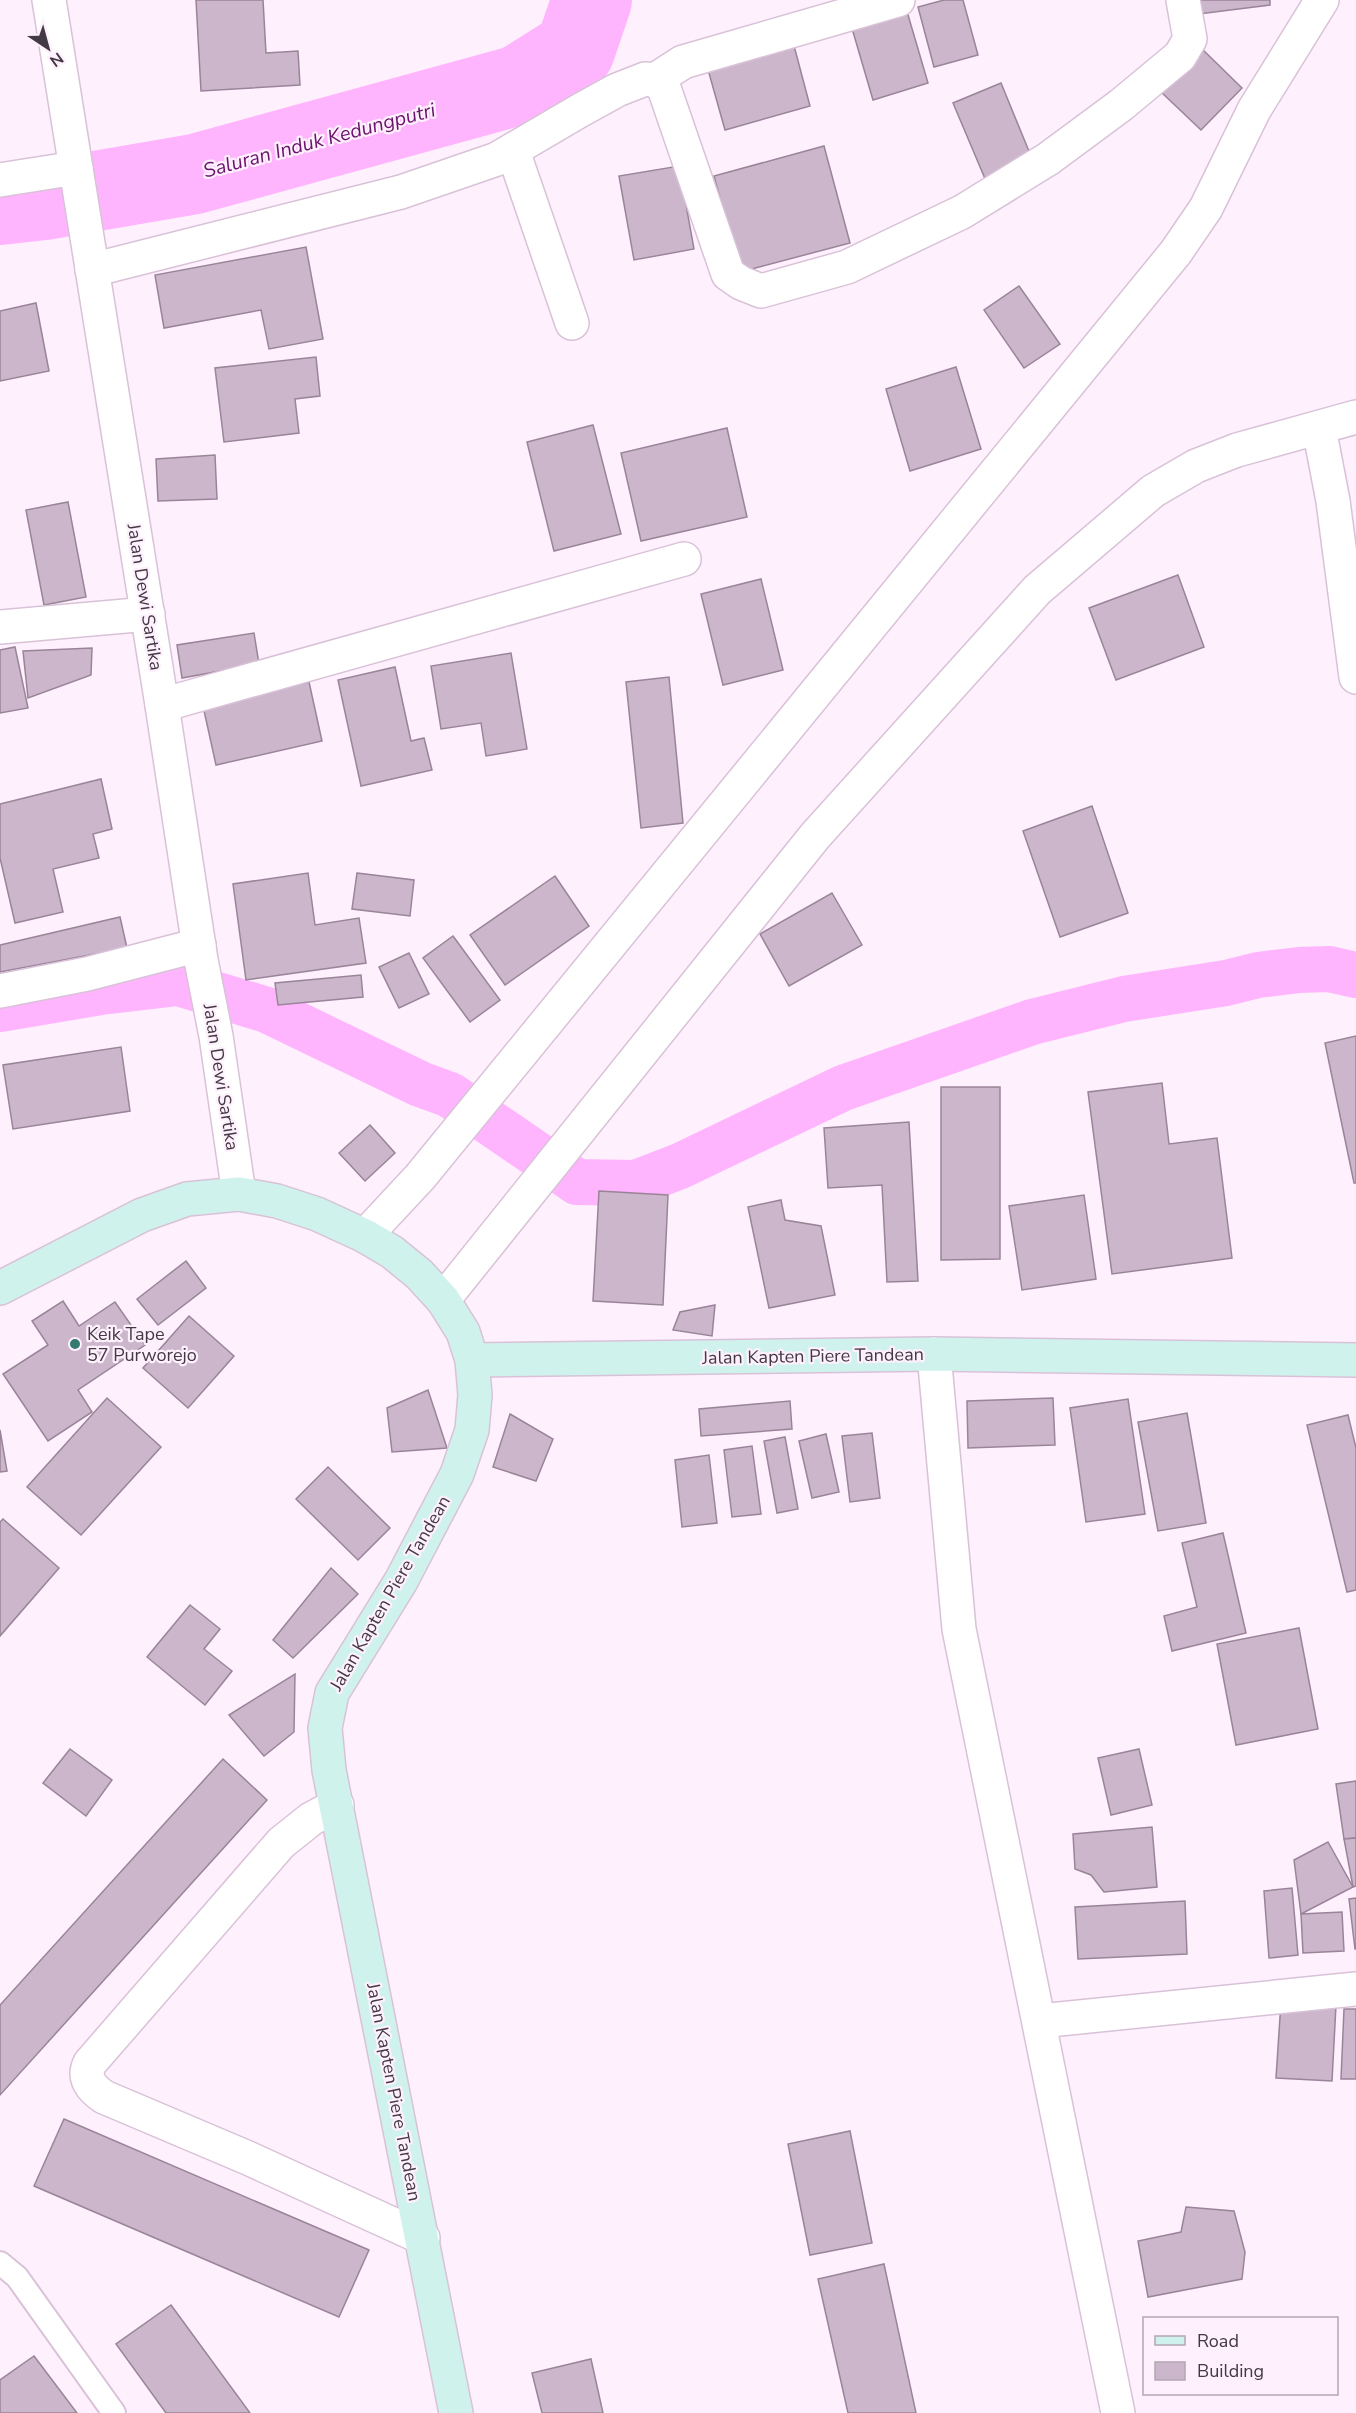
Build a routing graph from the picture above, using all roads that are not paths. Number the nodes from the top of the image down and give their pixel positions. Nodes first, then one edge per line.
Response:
1 (49, 0) edge
2 (898, 0) edge
3 (1183, 0) edge
4 (1322, 0) edge
5 (655, 80) junction
6 (513, 151) junction
7 (76, 170) junction
8 (0, 180) edge
9 (90, 260) junction
10 (572, 323) dead end
11 (1356, 417) edge
12 (1318, 428) junction
13 (684, 559) dead end
14 (148, 614) junction
15 (0, 627) edge
16 (1356, 677) edge
17 (162, 705) junction
18 (200, 953) junction
19 (0, 992) edge
20 (238, 1194) junction
21 (365, 1236) junction
22 (0, 1288) edge
23 (443, 1300) junction
24 (934, 1354) junction
25 (472, 1360) junction
26 (1356, 1360) edge
27 (338, 1805) junction
28 (1356, 1989) edge
29 (1040, 2021) junction
30 (423, 2238) junction
31 (0, 2263) edge
32 (114, 2413) edge
33 (456, 2413) edge
34 (1118, 2413) edge

1 - 7 street, Jalan Dewi Sartika
2 - 5 street
3 - 5 street
4 - 21 street
5 - 6 street
6 - 9 street
6 - 10 street
7 - 8 street
7 - 9 street, Jalan Dewi Sartika
9 - 14 street, Jalan Dewi Sartika
11 - 12 street
12 - 16 street
12 - 23 street
13 - 17 street
14 - 15 street
14 - 17 street, Jalan Dewi Sartika
17 - 18 street, Jalan Dewi Sartika
18 - 19 street
18 - 20 street, Jalan Dewi Sartika
20 - 21 street
20 - 22 street
21 - 23 street
23 - 25 street
24 - 25 street, Jalan Kapten Piere Tandean
24 - 26 street, Jalan Kapten Piere Tandean
24 - 29 street
25 - 27 street, Jalan Kapten Piere Tandean
27 - 30 street, Jalan Kapten Piere Tandean
27 - 30 street
28 - 29 street
29 - 34 street
30 - 33 street, Jalan Kapten Piere Tandean
31 - 32 lane

